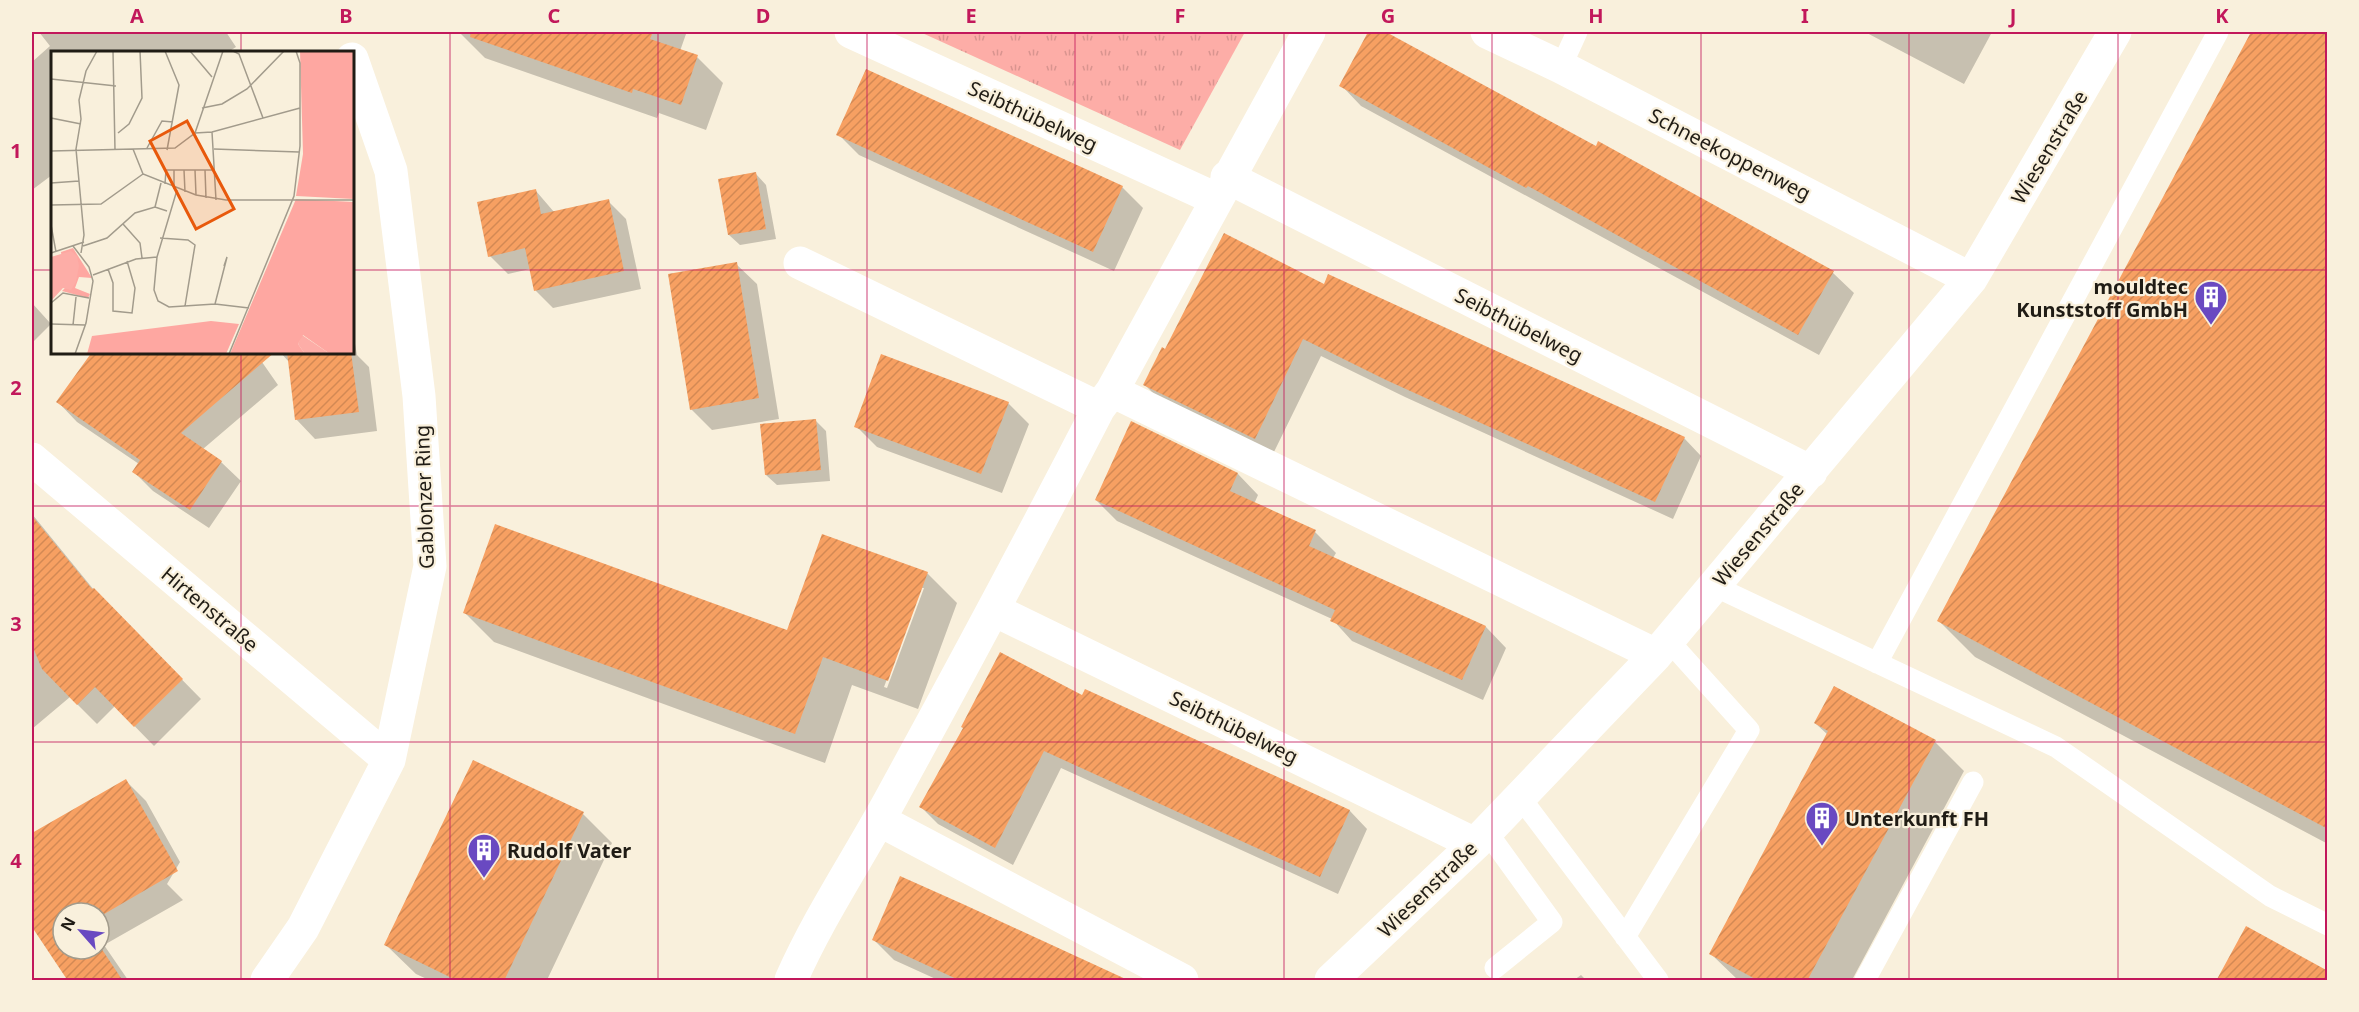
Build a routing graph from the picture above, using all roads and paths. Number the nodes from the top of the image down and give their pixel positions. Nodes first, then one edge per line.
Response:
1 (343, 32) edge
2 (1309, 32) edge
3 (1487, 32) edge
4 (1577, 32) edge
5 (2115, 32) edge
6 (2218, 32) edge
7 (850, 33) edge
8 (350, 51) edge
9 (354, 65) edge
10 (1561, 67) junction
11 (1222, 188) junction
12 (800, 263) dead end
13 (1971, 279) junction
14 (1105, 399) junction
15 (32, 459) edge
16 (1811, 472) junction
17 (1714, 586) junction
18 (994, 610) junction
19 (1662, 648) junction
20 (1877, 663) junction
21 (389, 760) junction
22 (1972, 782) dead end
23 (1520, 797) junction
24 (879, 820) junction
25 (1481, 838) junction
26 (2328, 926) edge
27 (1625, 937) junction
28 (1495, 968) dead end
29 (267, 981) edge
30 (791, 981) edge
31 (1182, 981) edge
32 (1331, 981) edge
33 (1658, 981) edge
34 (1865, 981) edge

1 - 8 street
2 - 11 street
3 - 10 street, Schneekoppenweg
4 - 10 lane
5 - 13 street, Wiesenstraße
6 - 20 lane
7 - 11 street, Seibthübelweg
9 - 21 street, Gablonzer Ring
10 - 13 street, Schneekoppenweg
11 - 14 street
11 - 16 street, Seibthübelweg
12 - 14 street
13 - 16 street, Wiesenstraße
14 - 18 street
14 - 19 street
15 - 21 street, Hirtenstraße
16 - 17 street, Wiesenstraße
17 - 19 street, Wiesenstraße
17 - 20 lane
18 - 24 street
18 - 25 street, Seibthübelweg
19 - 23 street, Wiesenstraße
19 - 27 lane
20 - 26 lane
21 - 29 street, Gablonzer Ring
22 - 34 lane
23 - 25 street, Wiesenstraße
23 - 27 lane
24 - 30 street
24 - 31 street
25 - 28 lane
25 - 32 street, Wiesenstraße
27 - 33 lane

